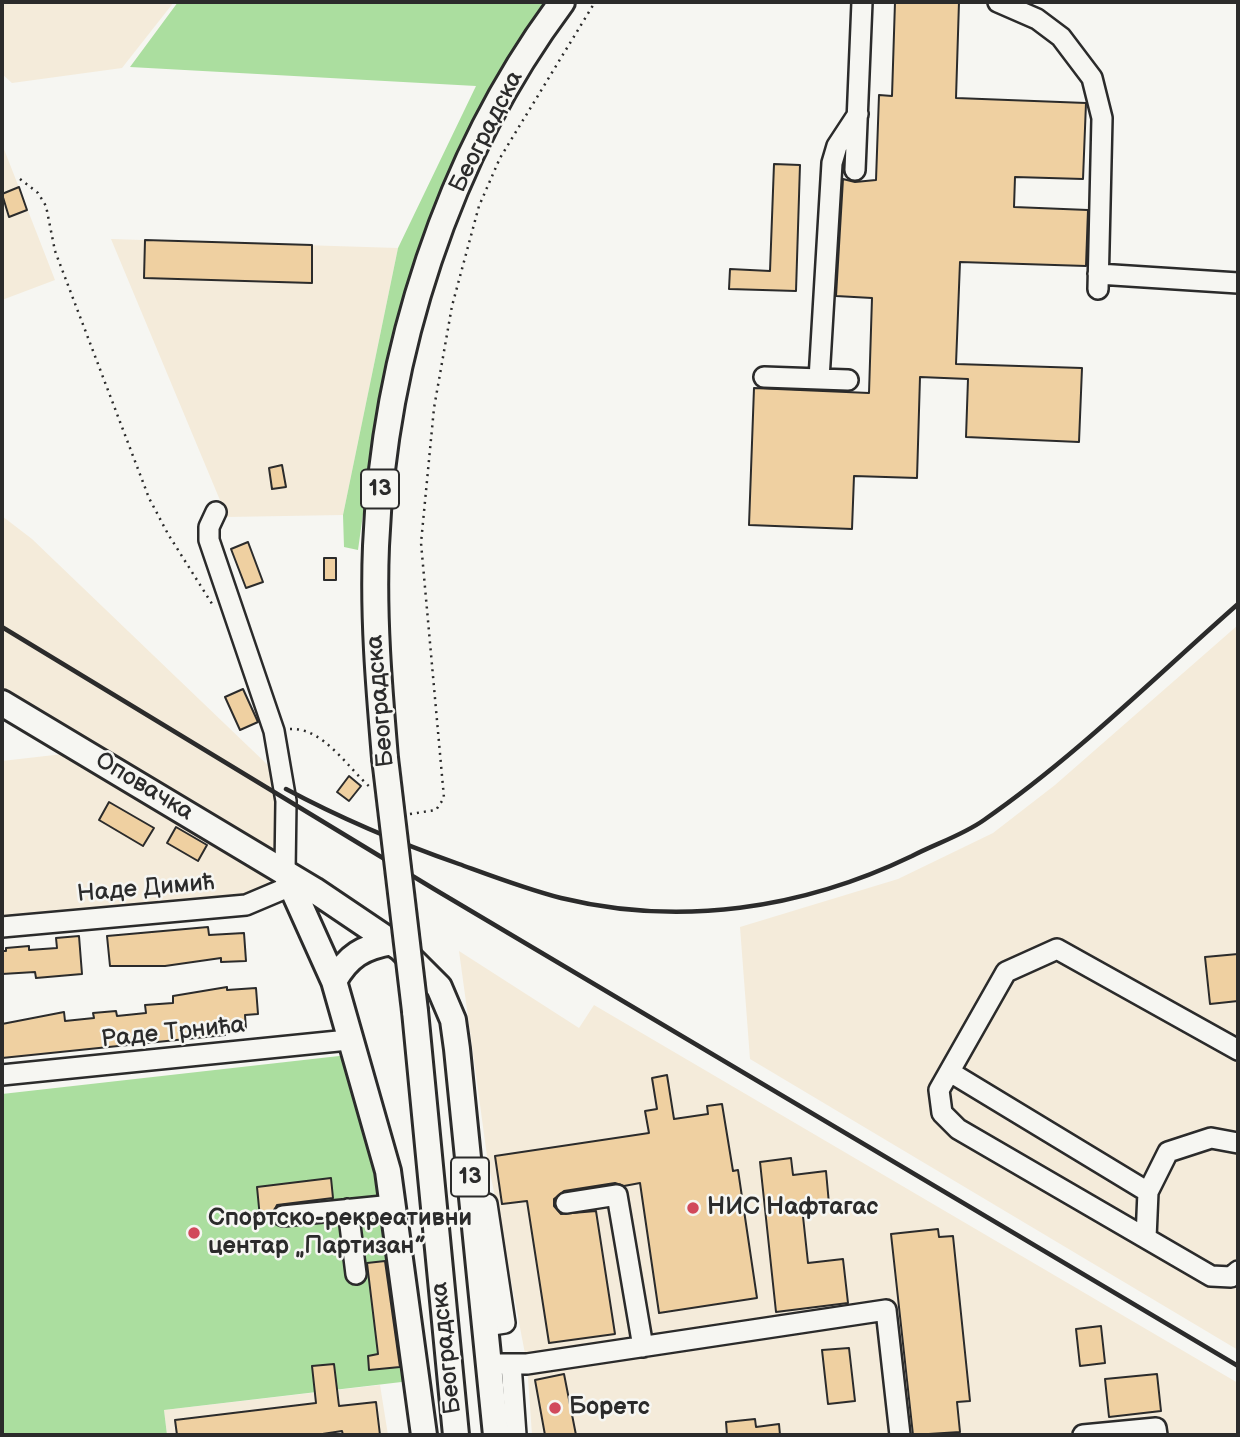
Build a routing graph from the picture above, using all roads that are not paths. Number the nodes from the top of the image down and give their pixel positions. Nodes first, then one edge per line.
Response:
1 (562, 2) edge
2 (862, 2) edge
3 (998, 2) edge
4 (858, 114) junction
5 (855, 170) dead end
6 (1238, 283) edge
7 (764, 377) dead end
8 (819, 379) junction
9 (848, 380) dead end
10 (216, 512) dead end
11 (2, 703) edge
12 (288, 879) junction
13 (2, 927) edge
14 (392, 942) junction
15 (334, 981) junction
16 (348, 1040) junction
17 (1238, 1050) edge
18 (950, 1072) junction
19 (2, 1075) edge
20 (1238, 1143) edge
21 (1148, 1192) junction
22 (566, 1203) dead end
23 (393, 1205) junction
24 (487, 1205) dead end
25 (348, 1209) junction
26 (283, 1216) dead end
27 (1146, 1238) junction
28 (356, 1274) dead end
29 (1236, 1278) edge
30 (486, 1326) junction
31 (643, 1347) junction
32 (500, 1364) junction
33 (424, 1435) edge
34 (456, 1435) edge
35 (496, 1435) edge
36 (516, 1435) edge
37 (897, 1435) edge
38 (1083, 1435) edge
39 (1157, 1435) edge

1 - 34 main road, Београдска / 13, bridge
2 - 4 street
3 - 6 street
4 - 5 street
4 - 8 street
7 - 8 street
8 - 9 street
10 - 12 street
11 - 12 main road, Оповачка / 13
12 - 13 street, Наде Димић
12 - 14 main road, 13
12 - 15 main road
14 - 15 main road
14 - 30 main road, 13
15 - 16 main road
16 - 19 street, Раде Трнића
16 - 23 main road
17 - 18 street
18 - 21 street
18 - 27 street
20 - 21 street
21 - 27 street
22 - 31 street
23 - 25 street
23 - 33 main road
24 - 30 street
25 - 26 street
25 - 28 street
27 - 29 street
30 - 32 main road, 13
31 - 32 street
31 - 37 street
32 - 35 main road, 13
32 - 36 street
38 - 39 street

